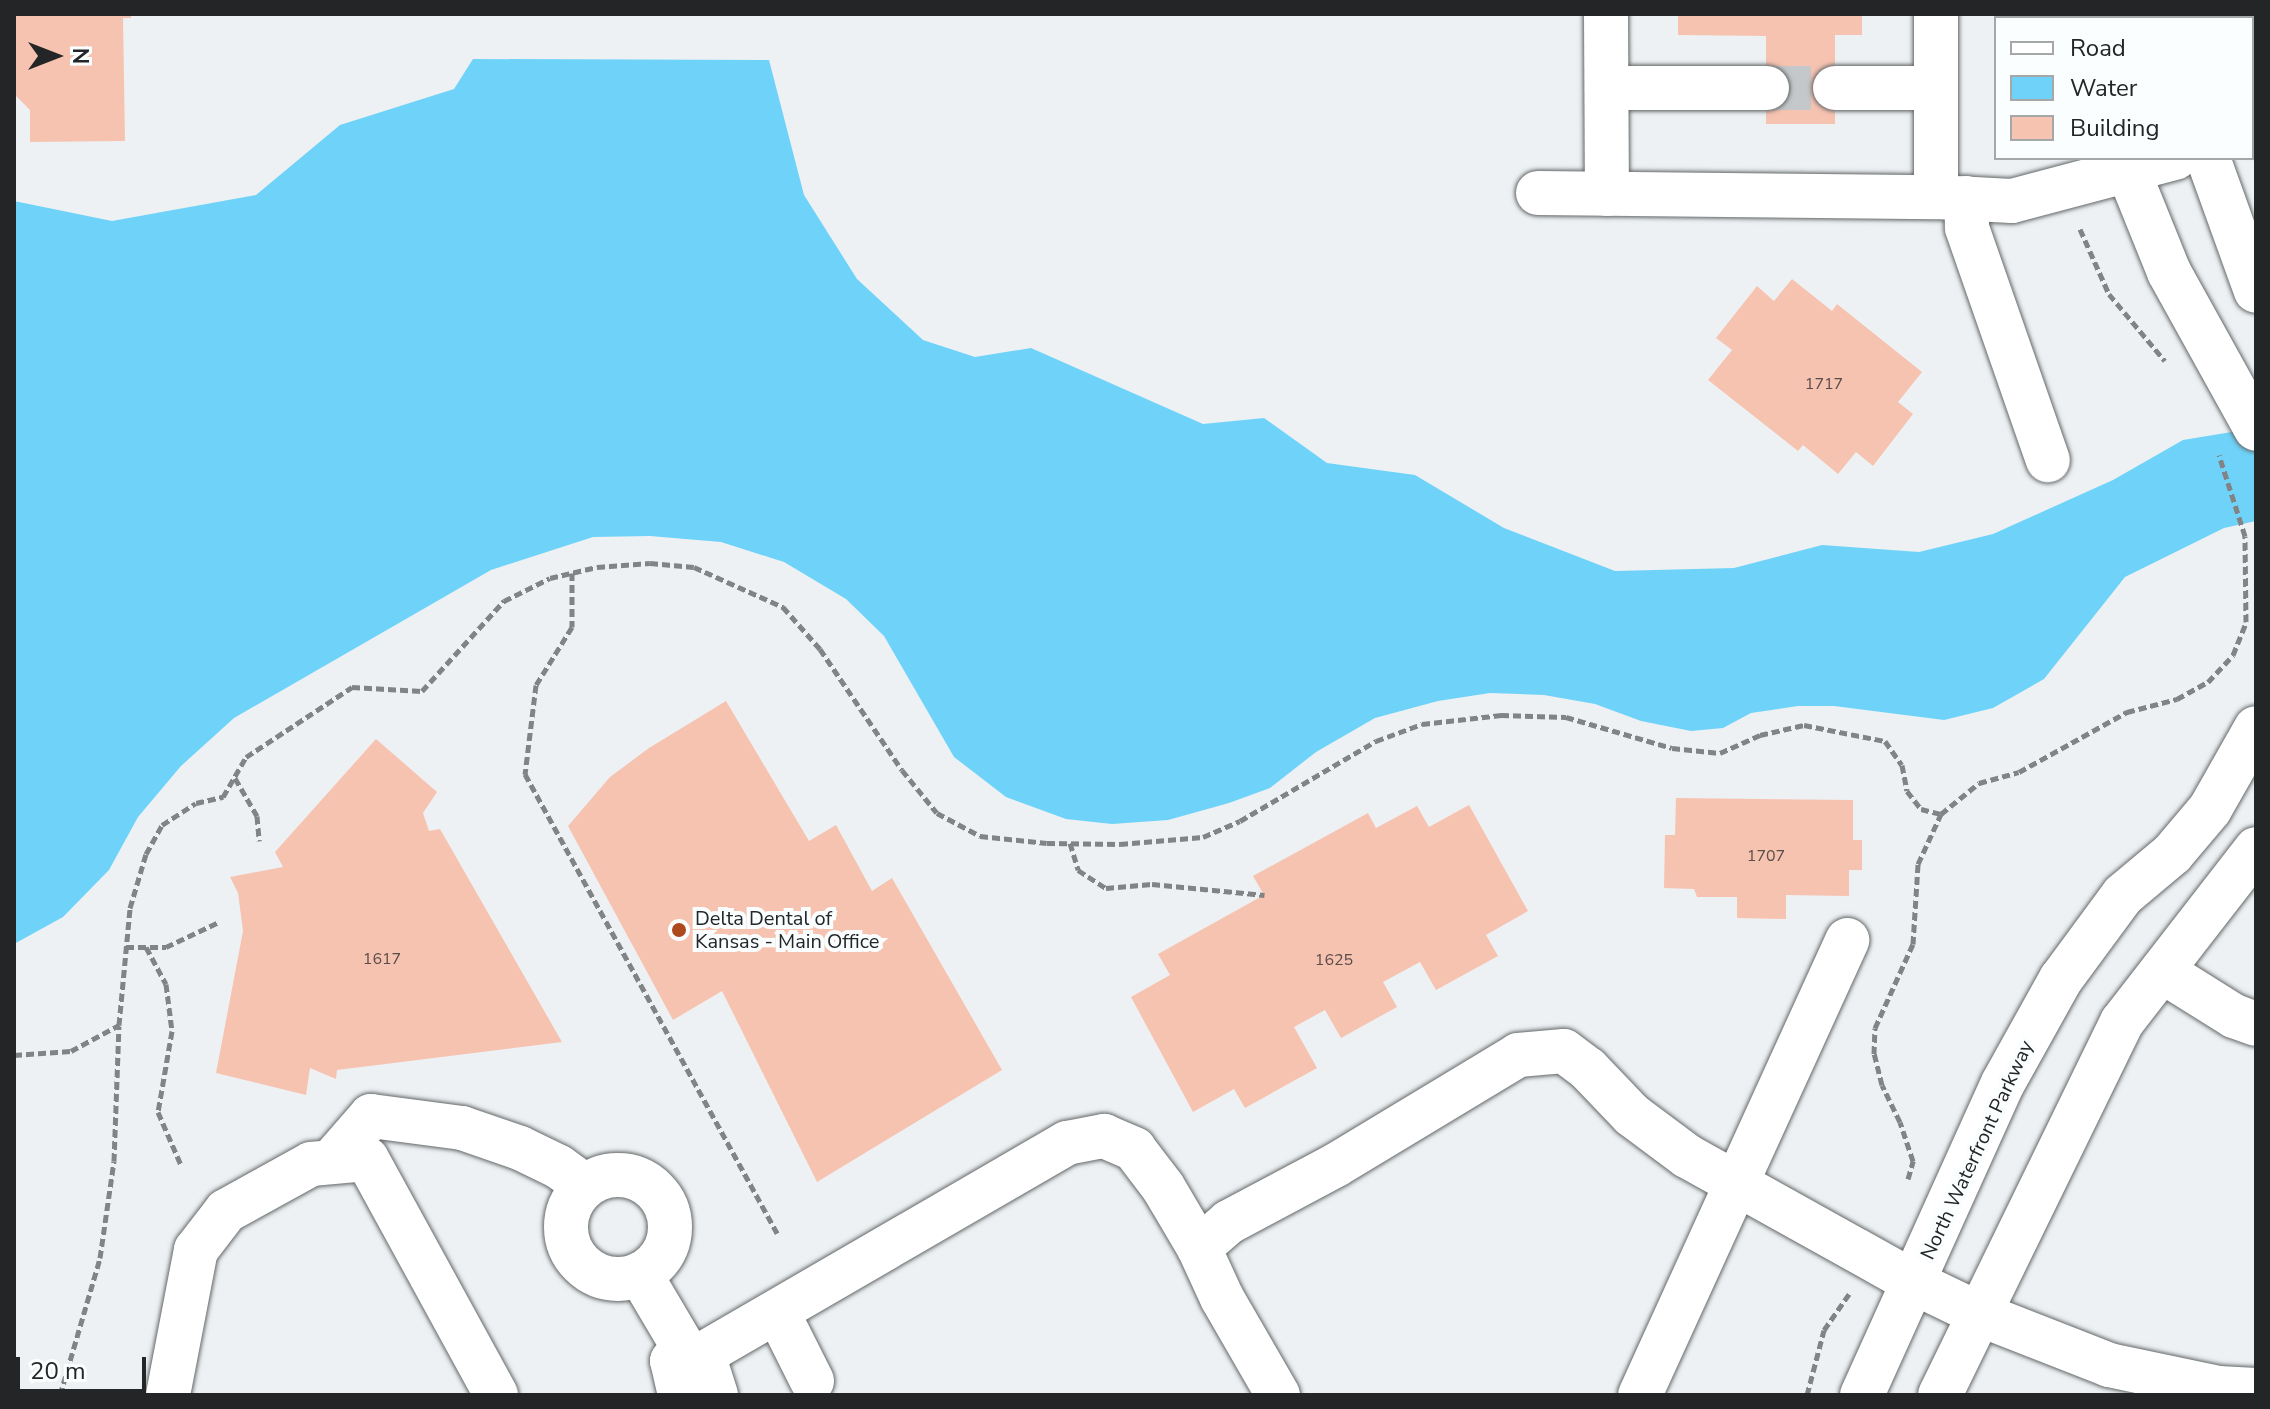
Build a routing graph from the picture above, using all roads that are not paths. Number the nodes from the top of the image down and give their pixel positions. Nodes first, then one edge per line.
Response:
1 (1606, 14) edge
2 (1936, 14) edge
3 (1607, 88) junction
4 (1767, 88) tunnel mouth
5 (1835, 88) tunnel mouth
6 (1936, 88) junction
7 (2161, 160) edge
8 (2209, 160) edge
9 (2126, 165) edge
10 (1538, 193) dead end
11 (1607, 194) junction
12 (1951, 198) junction
13 (2256, 291) edge
14 (2255, 424) edge
15 (2048, 460) dead end
16 (2256, 728) edge
17 (2256, 849) edge
18 (1847, 940) dead end
19 (2162, 971) junction
20 (2256, 1024) edge
21 (331, 1162) junction
22 (1737, 1183) junction
23 (585, 1186) junction
24 (1199, 1248) junction
25 (640, 1274) junction
26 (1915, 1283) junction
27 (778, 1313) junction
28 (1979, 1314) junction
29 (691, 1369) edge
30 (812, 1381) dead end
31 (2256, 1390) edge
32 (168, 1395) edge
33 (496, 1395) edge
34 (716, 1395) edge
35 (1278, 1395) edge
36 (1640, 1395) edge
37 (1862, 1395) edge
38 (1940, 1395) edge

1 - 3 street
2 - 6 street
3 - 4 street
3 - 11 street
5 - 6 street
6 - 12 street
7 - 9 street
8 - 13 street
9 - 12 street
9 - 14 street
10 - 11 street
11 - 12 street
12 - 15 street
16 - 26 street, North Waterfront Parkway
17 - 19 street
18 - 22 street
19 - 20 street
19 - 28 street
21 - 23 street
21 - 32 street
21 - 33 street
22 - 24 street
22 - 26 street
22 - 36 street
23 - 25 street
23 - 25 street
24 - 27 street
24 - 35 street
25 - 29 street
26 - 28 street
26 - 37 street, North Waterfront Parkway
27 - 29 street
27 - 30 street
28 - 31 street
28 - 38 street
29 - 34 street

